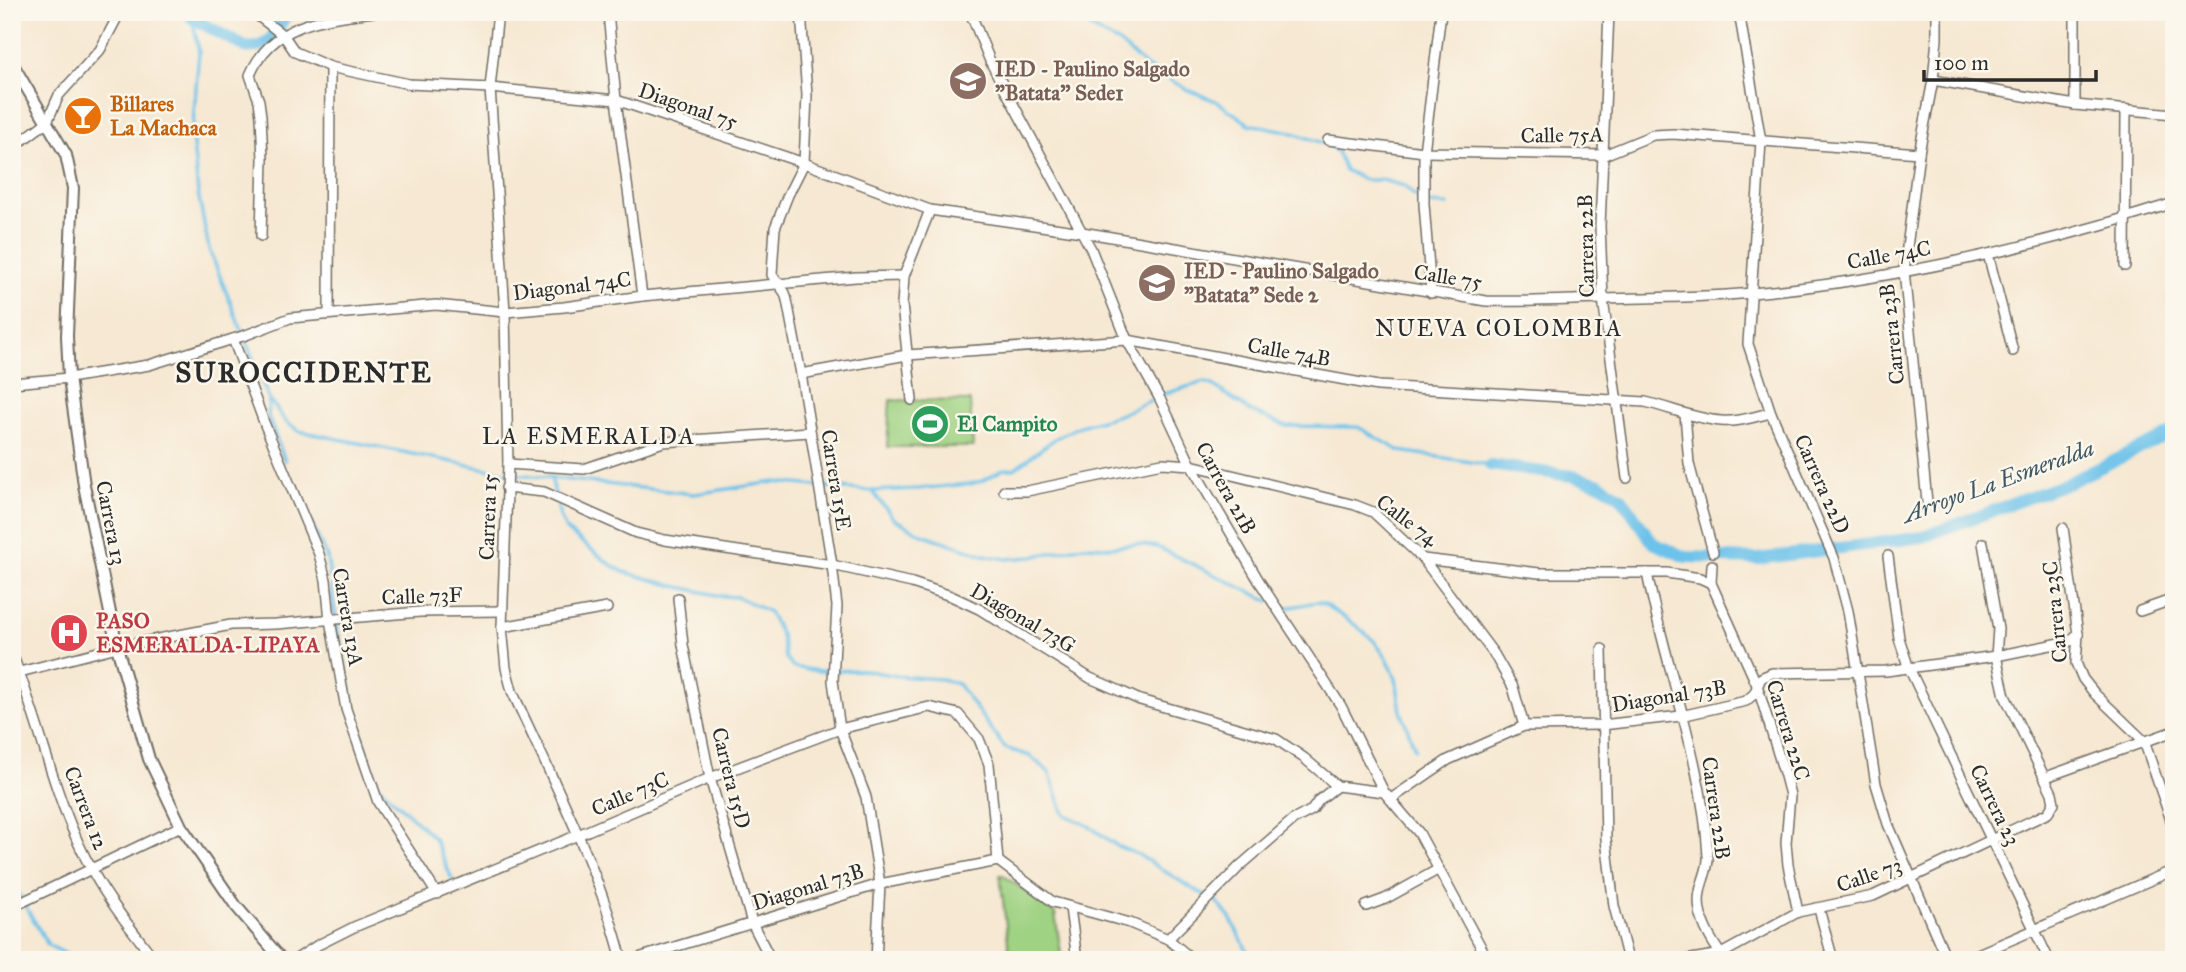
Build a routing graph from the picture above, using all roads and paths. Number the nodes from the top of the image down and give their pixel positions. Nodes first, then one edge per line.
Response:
1 (120, 12) edge
2 (253, 12) edge
3 (373, 12) edge
4 (498, 12) edge
5 (608, 12) edge
6 (801, 12) edge
7 (970, 12) edge
8 (1441, 12) edge
9 (1609, 12) edge
10 (1739, 12) edge
11 (1937, 12) edge
12 (2075, 12) edge
13 (279, 33) junction
14 (12, 63) edge
15 (330, 67) junction
16 (1933, 80) junction
17 (490, 88) junction
18 (616, 100) junction
19 (2075, 105) junction
20 (2126, 110) junction
21 (2174, 114) edge
22 (47, 121) junction
23 (1328, 140) dead end
24 (1761, 141) junction
25 (12, 148) edge
26 (1424, 152) junction
27 (1919, 153) junction
28 (1604, 155) junction
29 (804, 163) junction
30 (2174, 203) edge
31 (930, 210) junction
32 (2126, 218) junction
33 (1082, 232) junction
34 (261, 236) dead end
35 (1988, 254) junction
36 (2124, 266) dead end
37 (1904, 271) junction
38 (904, 276) junction
39 (778, 285) junction
40 (1431, 293) junction
41 (1751, 293) junction
42 (642, 296) junction
43 (1603, 299) junction
44 (505, 312) junction
45 (329, 314) junction
46 (235, 339) junction
47 (1127, 340) junction
48 (2013, 351) dead end
49 (907, 355) junction
50 (801, 374) junction
51 (69, 378) junction
52 (12, 383) edge
53 (912, 400) dead end
54 (1616, 400) junction
55 (1770, 412) junction
56 (1685, 414) junction
57 (810, 432) junction
58 (1191, 465) junction
59 (508, 466) junction
60 (1627, 478) dead end
61 (506, 487) junction
62 (1004, 491) dead end
63 (1927, 502) dead end
64 (2063, 528) dead end
65 (1983, 543) dead end
66 (1713, 552) dead end
67 (1888, 556) dead end
68 (1423, 559) junction
69 (832, 565) junction
70 (1712, 565) dead end
71 (1647, 573) junction
72 (1711, 583) junction
73 (678, 598) dead end
74 (2174, 599) edge
75 (607, 608) dead end
76 (502, 611) junction
77 (2140, 611) dead end
78 (332, 620) junction
79 (502, 628) junction
80 (2078, 634) junction
81 (117, 647) junction
82 (1602, 649) dead end
83 (12, 654) edge
84 (1996, 656) junction
85 (1908, 666) junction
86 (1857, 672) junction
87 (16, 673) edge
88 (1757, 685) junction
89 (1681, 716) junction
90 (1602, 725) junction
91 (1524, 726) junction
92 (840, 729) junction
93 (2174, 731) edge
94 (2144, 741) junction
95 (2046, 777) junction
96 (710, 778) junction
97 (1338, 786) junction
98 (1387, 795) junction
99 (181, 826) junction
100 (2174, 829) edge
101 (578, 835) junction
102 (1993, 841) junction
103 (998, 861) junction
104 (1439, 869) junction
105 (92, 870) junction
106 (2174, 870) edge
107 (1912, 879) junction
108 (880, 884) junction
109 (437, 894) junction
110 (14, 906) edge
111 (1366, 906) dead end
112 (1070, 908) junction
113 (1819, 909) junction
114 (1798, 912) junction
115 (752, 923) junction
116 (2035, 929) junction
117 (1168, 939) junction
118 (1723, 957) edge
119 (155, 960) edge
120 (282, 960) edge
121 (295, 960) edge
122 (622, 960) edge
123 (632, 960) edge
124 (771, 960) edge
125 (876, 960) edge
126 (1077, 960) edge
127 (1193, 960) edge
128 (1488, 960) edge
129 (1628, 960) edge
130 (1686, 960) edge
131 (1833, 960) edge
132 (1947, 960) edge
133 (1964, 960) edge
134 (2049, 960) edge

1 - 22 street
2 - 13 street, Diagonal 75
3 - 13 street
4 - 17 street, Carrera 15
5 - 18 street
6 - 29 street, Carrera 15E
7 - 33 street, Carrera 21B
8 - 26 street
9 - 28 street, Carrera 22B
10 - 24 street, Carrera 22D
11 - 16 street, Carrera 23B
12 - 19 street
13 - 15 street, Diagonal 75
13 - 34 street
14 - 22 street, Carrera 13
15 - 17 street, Diagonal 75
15 - 45 street
16 - 19 street
16 - 27 street, Carrera 23B
17 - 18 street, Diagonal 75
17 - 44 street, Carrera 15
18 - 29 street, Diagonal 75
18 - 42 street
19 - 20 street
20 - 21 street
20 - 32 street
22 - 25 street
22 - 51 street, Carrera 13
23 - 26 street, Calle 75A
24 - 27 street, Calle 75A
24 - 28 street, Calle 75A
24 - 41 street, Carrera 22D
26 - 28 street, Calle 75A
26 - 40 street
27 - 37 street, Carrera 23B
28 - 43 street, Carrera 22B
29 - 31 street, Diagonal 75
29 - 39 street, Carrera 15E
30 - 32 street, Calle 74C
31 - 33 street, Diagonal 75
31 - 38 street
32 - 35 street, Calle 74C
32 - 36 street
33 - 40 street, Calle 75
33 - 47 street, Carrera 21B
35 - 37 street, Calle 74C
35 - 48 street
37 - 41 street, Calle 74C
37 - 63 street, Carrera 23B
38 - 39 street, Diagonal 74C
38 - 49 street
39 - 42 street, Diagonal 74C
39 - 50 street, Carrera 15E
40 - 43 street, Calle 75
41 - 43 street, Calle 74C
41 - 55 street, Carrera 22D
42 - 44 street, Diagonal 74C
43 - 54 street, Carrera 22B
44 - 45 street, Diagonal 74C
44 - 59 street, Carrera 15
45 - 46 street, Diagonal 74C
46 - 51 street
46 - 78 street, Carrera 13A
47 - 49 street, Calle 74B
47 - 54 street, Calle 74B
47 - 58 street, Carrera 21B
49 - 50 street, Calle 74B
49 - 53 street
50 - 57 street, Carrera 15E
51 - 52 street
51 - 81 street, Carrera 13
54 - 56 street, Calle 74B
54 - 60 street, Carrera 22B
55 - 56 street, Calle 74B
55 - 86 street, Carrera 22D
56 - 66 street
57 - 59 street
57 - 69 street, Carrera 15E
58 - 62 street, Calle 74
58 - 68 street, Calle 74
58 - 98 street, Carrera 21B
59 - 61 street, Carrera 15
61 - 69 street, Diagonal 73G
61 - 76 street, Carrera 15
64 - 80 street, Carrera 23C
65 - 84 street
67 - 85 street
68 - 71 street, Calle 74
68 - 91 street
69 - 92 street, Carrera 15E
69 - 97 street, Diagonal 73G
70 - 72 street, Carrera 22C
71 - 72 street, Calle 74
71 - 89 street, Carrera 22B
72 - 88 street, Carrera 22C
73 - 96 street, Carrera 15D
74 - 77 street
75 - 79 street
76 - 78 street, Calle 73F
76 - 79 street, Carrera 15
78 - 81 street, Calle 73F
78 - 109 street, Carrera 13A
79 - 101 street, Carrera 15
80 - 84 street, Diagonal 73B
80 - 94 street, Carrera 23C
81 - 87 street, Calle 73F
81 - 99 street, Carrera 13
82 - 90 street
83 - 87 street, Carrera 12
84 - 85 street, Diagonal 73B
84 - 95 street
85 - 86 street, Diagonal 73B
85 - 102 street, Carrera 23
86 - 88 street, Diagonal 73B
86 - 107 street, Carrera 22D
87 - 105 street, Carrera 12
88 - 89 street, Diagonal 73B
88 - 114 street, Carrera 22C
89 - 90 street, Diagonal 73B
89 - 118 street, Carrera 22B
90 - 91 street, Diagonal 73B
90 - 129 street
91 - 98 street, Diagonal 73B
92 - 96 street, Calle 73C
92 - 103 street, Calle 73C
92 - 108 street, Carrera 15E
93 - 94 street
94 - 95 street
94 - 100 street, Carrera 23C
95 - 102 street, Calle 73
96 - 101 street, Calle 73C
96 - 115 street, Carrera 15D
97 - 98 street
97 - 117 street
98 - 104 street, Carrera 21B
99 - 105 street
99 - 120 street, Carrera 13
101 - 109 street, Calle 73C
101 - 122 street, Carrera 15
102 - 107 street, Calle 73
102 - 116 street, Carrera 23
103 - 108 street, Diagonal 73B
103 - 112 street
104 - 111 street
104 - 128 street, Carrera 21B
105 - 110 street
105 - 119 street, Carrera 12
106 - 116 street
107 - 113 street, Calle 73
107 - 132 street, Carrera 22D
108 - 115 street, Diagonal 73B
108 - 125 street, Carrera 15E
109 - 121 street, Calle 73C
112 - 117 street
112 - 126 street
113 - 114 street, Calle 73
113 - 131 street
114 - 118 street, Calle 73
115 - 123 street, Diagonal 73B
115 - 124 street, Carrera 15D
116 - 133 street
116 - 134 street, Carrera 23
117 - 127 street
118 - 130 street, Calle 73

